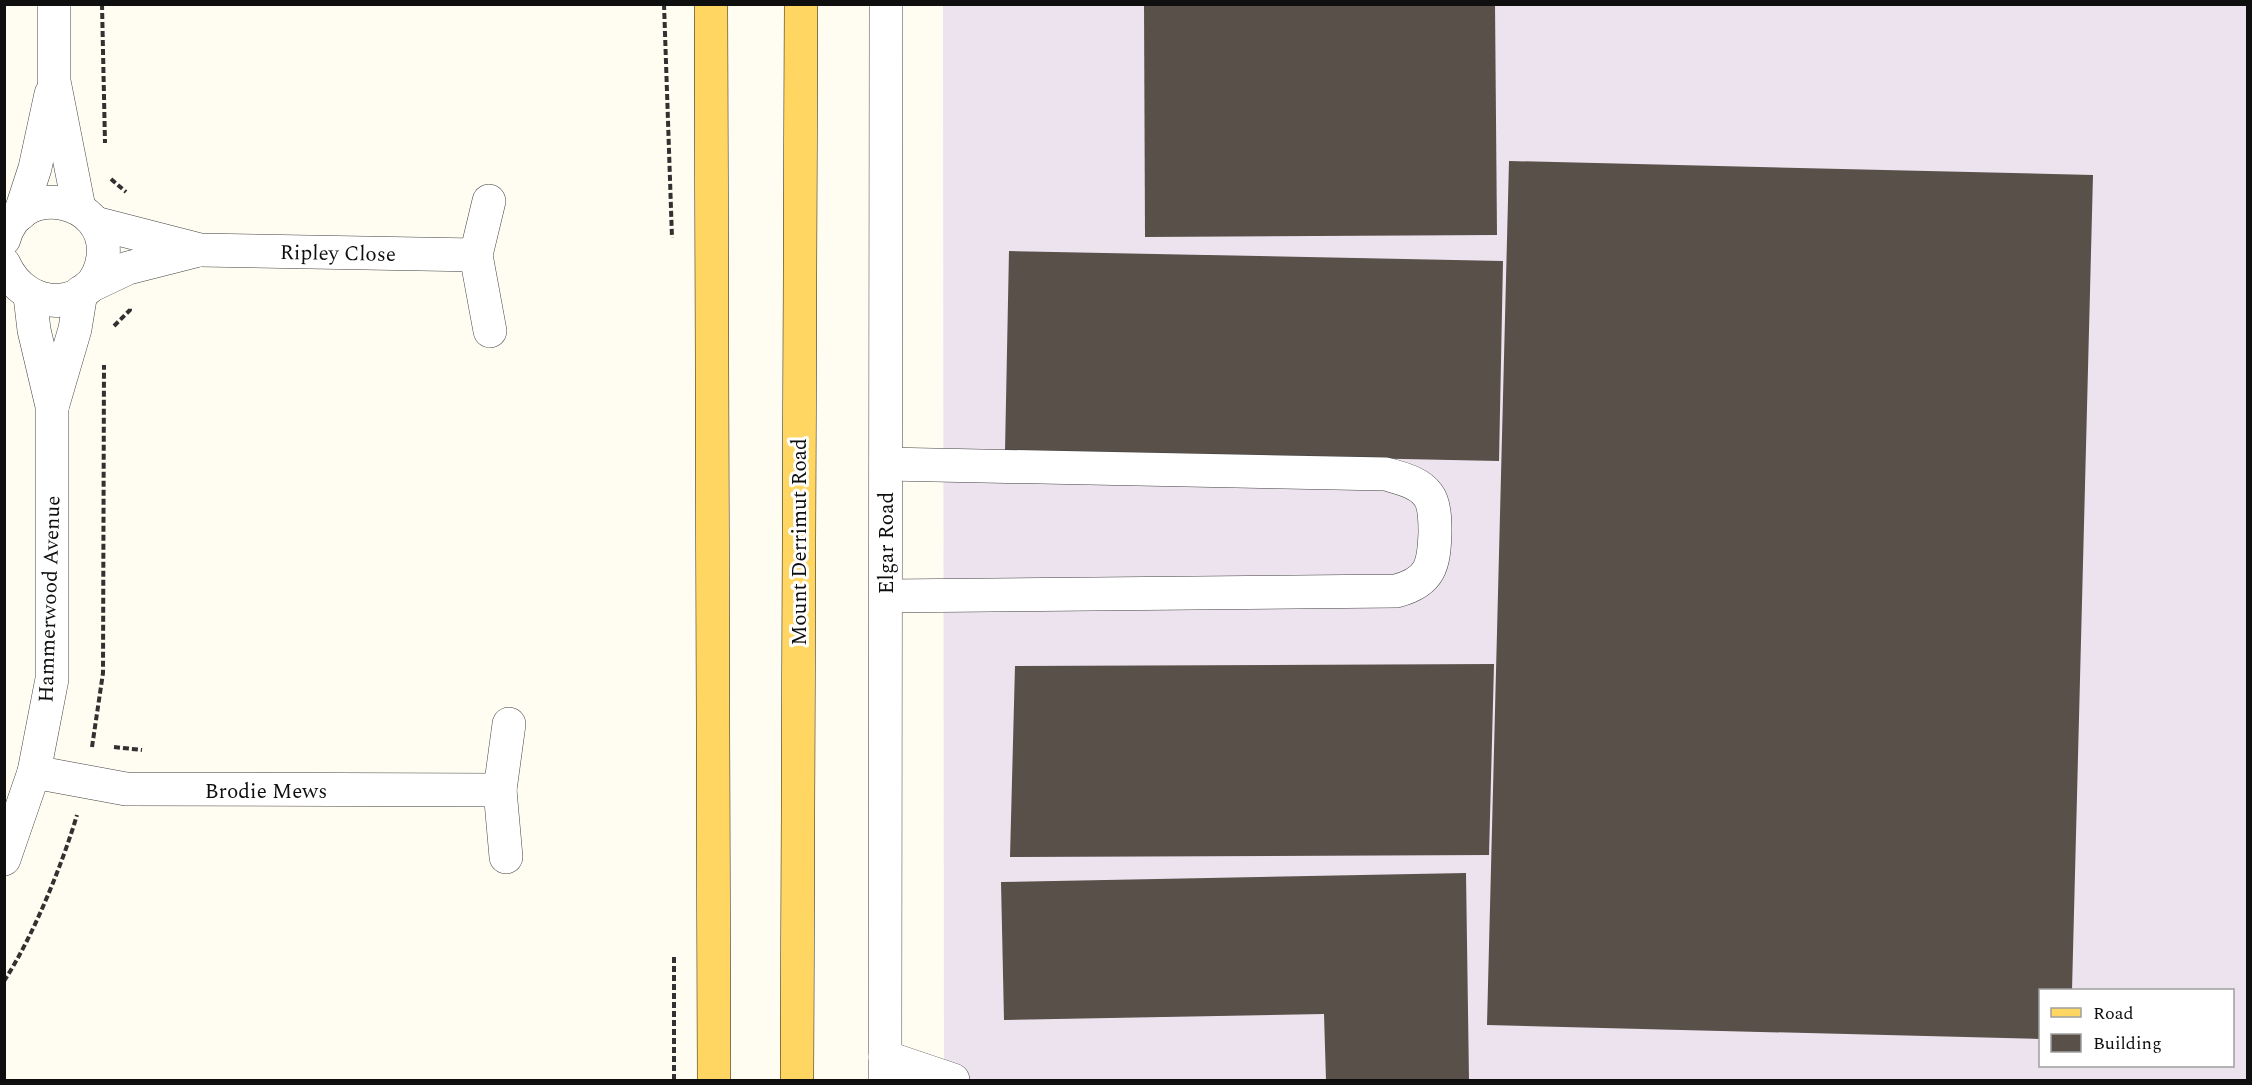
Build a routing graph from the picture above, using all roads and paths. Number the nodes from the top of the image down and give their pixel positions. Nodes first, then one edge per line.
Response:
1 (54, 4) edge
2 (102, 4) edge
3 (711, 4) edge
4 (801, 4) edge
5 (886, 4) edge
6 (54, 81) junction
7 (105, 154) dead end
8 (489, 201) dead end
9 (87, 216) junction
10 (11, 223) edge
11 (200, 250) junction
12 (476, 255) junction
13 (4, 264) edge
14 (19, 289) edge
15 (84, 290) junction
16 (490, 331) dead end
17 (52, 406) junction
18 (886, 464) junction
19 (886, 596) junction
20 (508, 723) dead end
21 (34, 772) junction
22 (500, 790) junction
23 (506, 857) dead end
24 (4, 859) edge
25 (885, 1069) edge
26 (714, 1080) edge
27 (797, 1080) edge
28 (953, 1080) edge

1 - 6 street
2 - 7 path
3 - 26 main road
4 - 27 main road, Mount Derrimut Road
5 - 18 street, Elgar Road
6 - 9 street
6 - 10 street
8 - 12 street
9 - 10 street, Ripley Close
9 - 11 street, Ripley Close
9 - 15 street, Hammerwood Avenue
11 - 12 street, Ripley Close
11 - 15 street, Ripley Close
12 - 16 street
13 - 14 street
14 - 15 street, Ripley Close
14 - 17 street, Hammerwood Avenue
15 - 17 street, Hammerwood Avenue
17 - 21 street, Hammerwood Avenue
18 - 19 street, Elgar Road
18 - 19 street
19 - 25 street, Elgar Road
20 - 22 street
21 - 22 street, Brodie Mews
21 - 24 street, Hammerwood Avenue
22 - 23 street
25 - 28 street

